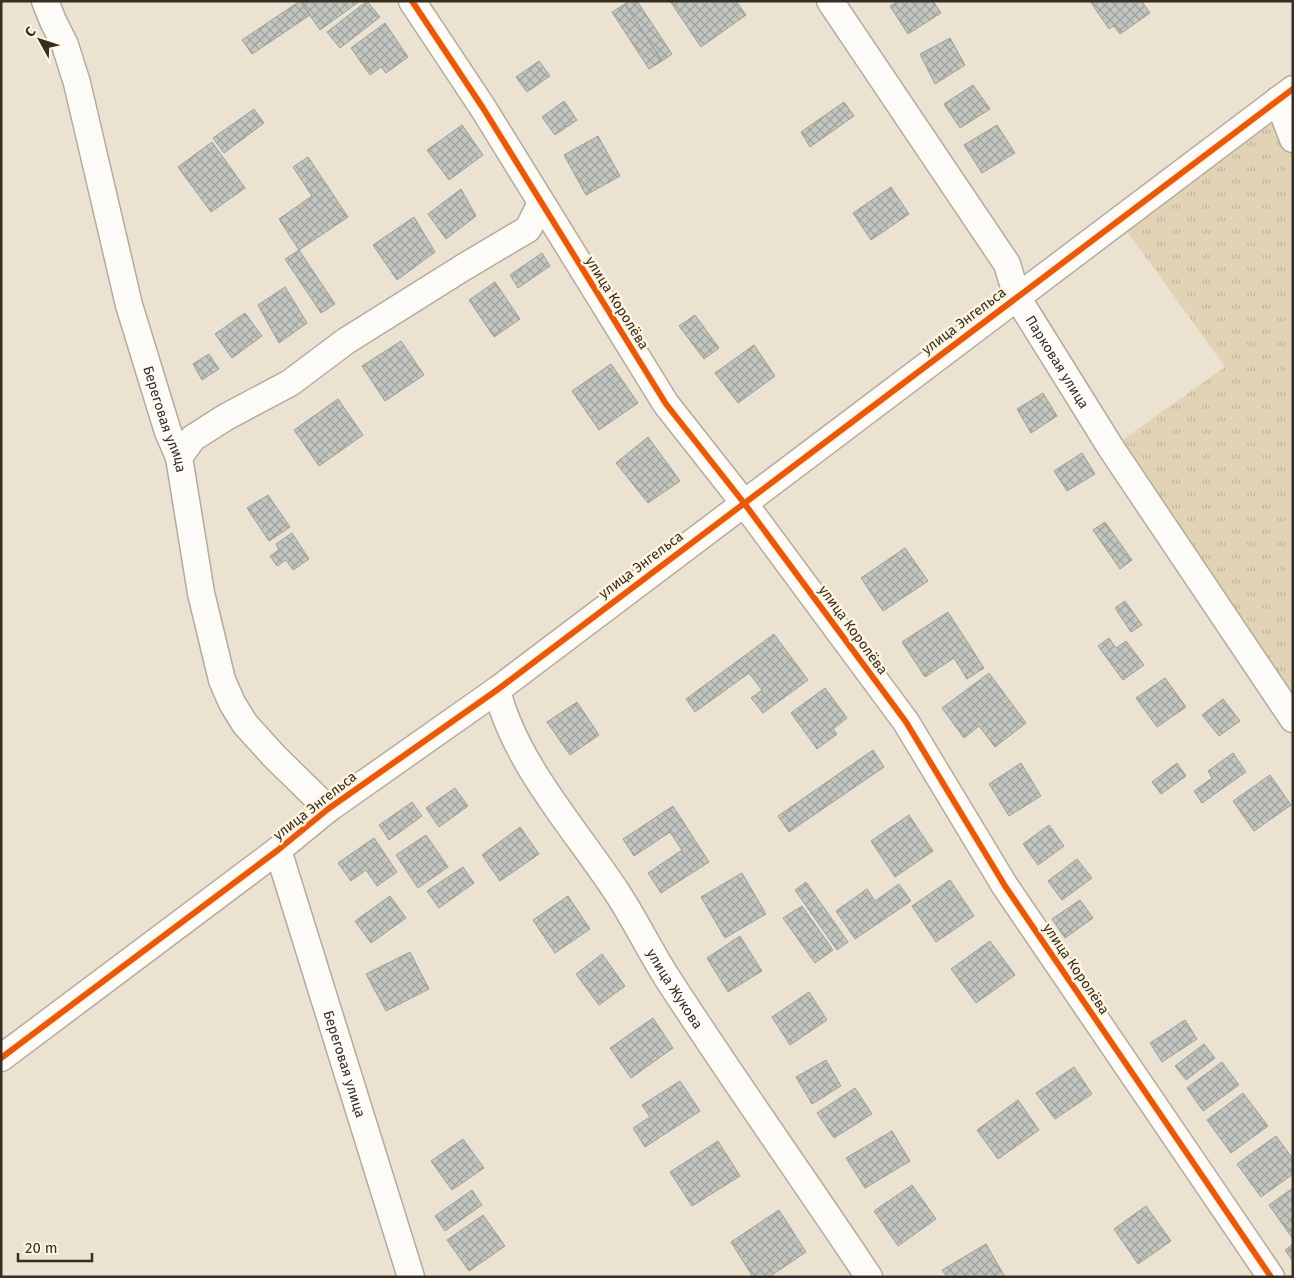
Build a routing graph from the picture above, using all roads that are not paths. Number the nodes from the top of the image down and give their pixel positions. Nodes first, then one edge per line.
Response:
1 (45, 1) edge
2 (412, 1) edge
3 (830, 1) edge
4 (1285, 94) edge
5 (1293, 139) edge
6 (541, 204) junction
7 (528, 229) junction
8 (560, 234) junction
9 (1017, 297) junction
10 (179, 456) junction
11 (744, 503) junction
12 (497, 690) junction
13 (1293, 718) edge
14 (328, 809) junction
15 (278, 850) junction
16 (1, 1058) edge
17 (411, 1277) edge
18 (869, 1277) edge
19 (1271, 1277) edge

1 - 10 street, Береговая улица
2 - 6 street, улица Королёва
3 - 9 street, Парковая улица
4 - 5 street
4 - 9 street, улица Энгельса
6 - 7 street
6 - 8 street, улица Королёва
7 - 8 street
7 - 10 street
8 - 11 street, улица Королёва
9 - 11 street, улица Энгельса
9 - 13 street, Парковая улица
10 - 14 street, Береговая улица
11 - 12 street, улица Энгельса
11 - 19 street, улица Королёва
12 - 14 street, улица Энгельса
12 - 18 street, улица Жукова
14 - 15 street, улица Энгельса
15 - 16 street, улица Энгельса
15 - 17 street, Береговая улица

